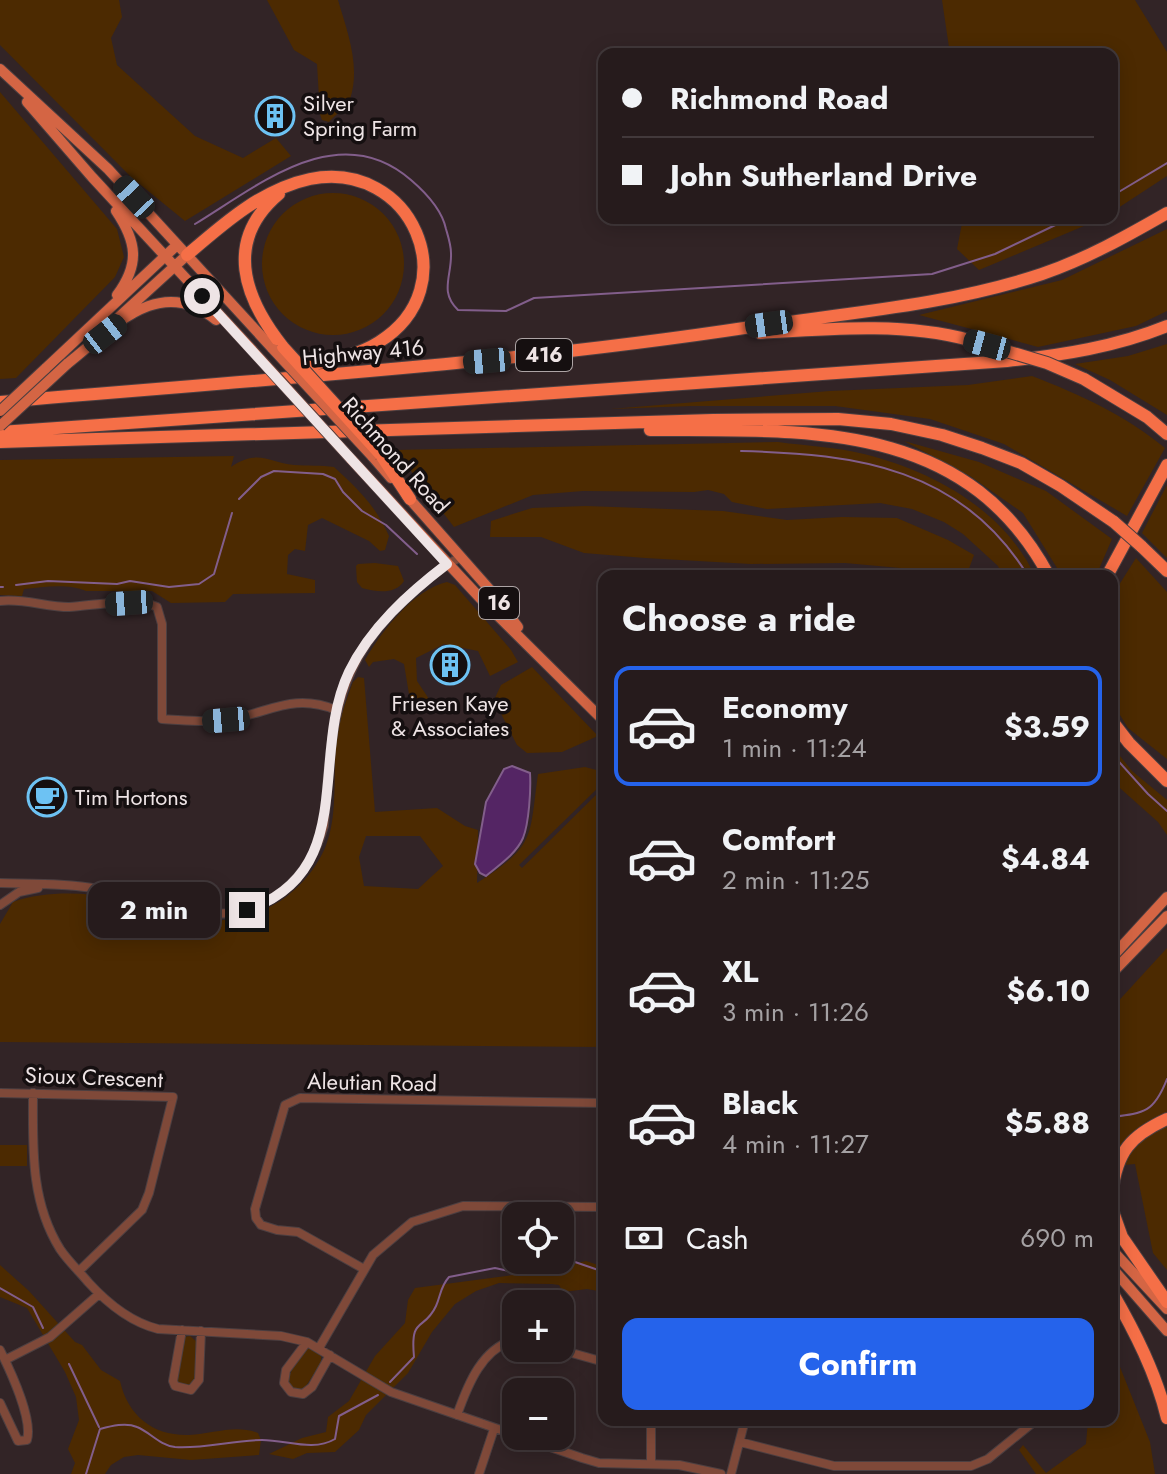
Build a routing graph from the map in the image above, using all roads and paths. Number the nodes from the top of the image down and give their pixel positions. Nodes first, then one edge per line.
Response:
1 (0, 69) edge
2 (17, 87) junction
3 (92, 177) junction
4 (295, 184) junction
5 (1167, 213) edge
6 (177, 245) junction
7 (187, 255) junction
8 (165, 256) junction
9 (174, 267) junction
10 (100, 317) junction
11 (1167, 326) edge
12 (681, 338) junction
13 (242, 340) junction
14 (278, 348) junction
15 (67, 364) junction
16 (238, 381) junction
17 (0, 402) edge
18 (0, 411) edge
19 (515, 428) junction
20 (0, 429) edge
21 (1163, 431) edge
22 (0, 442) edge
23 (1167, 465) edge
24 (410, 499) joint
25 (459, 558) junction
26 (447, 564) junction
27 (1045, 570) edge
28 (1110, 570) edge
29 (1167, 571) edge
30 (0, 601) edge
31 (536, 651) junction
32 (336, 710) junction
33 (598, 715) edge
34 (1118, 729) edge
35 (1167, 781) edge
36 (0, 883) edge
37 (47, 886) junction
38 (1167, 897) edge
39 (0, 905) edge
40 (1167, 916) edge
41 (1118, 950) edge
42 (1118, 967) edge
43 (0, 1093) edge
44 (33, 1093) junction
45 (598, 1103) edge
46 (1167, 1119) edge
47 (1118, 1162) edge
48 (598, 1207) edge
49 (1118, 1226) edge
50 (1118, 1256) edge
51 (364, 1269) junction
52 (79, 1271) junction
53 (1118, 1275) edge
54 (99, 1294) junction
55 (1167, 1302) edge
56 (1118, 1303) edge
57 (1167, 1309) edge
58 (182, 1330) junction
59 (201, 1331) junction
60 (1167, 1331) edge
61 (307, 1342) junction
62 (502, 1344) edge
63 (319, 1348) junction
64 (0, 1350) edge
65 (574, 1354) edge
66 (330, 1355) junction
67 (5, 1360) junction
68 (598, 1360) edge
69 (0, 1403) edge
70 (457, 1415) junction
71 (1167, 1418) edge
72 (651, 1426) edge
73 (744, 1426) edge
74 (1029, 1426) edge
75 (494, 1429) junction
76 (740, 1442) junction
77 (651, 1463) junction
78 (479, 1474) edge
79 (721, 1474) edge
80 (731, 1474) edge

1 - 2 main road
2 - 3 main road
2 - 6 main road
3 - 8 main road, Richmond Road
3 - 10 main road
4 - 7 highway
4 - 14 highway
4 - 16 highway
5 - 12 highway
6 - 7 main road
6 - 8 main road
7 - 9 main road
7 - 14 main road
8 - 9 main road, Richmond Road
8 - 10 main road
9 - 13 main road, Richmond Road / 16
9 - 15 main road
10 - 18 main road, bridge
11 - 20 highway
12 - 16 highway, Highway 416 / 416
12 - 21 highway, bridge
13 - 15 main road
13 - 26 main road, Richmond Road / 16, bridge
14 - 24 highway, bridge
15 - 20 main road, bridge
16 - 17 highway, Highway 416 / 416
19 - 22 highway
19 - 27 highway
19 - 29 highway, bridge
23 - 28 highway
24 - 25 main road, Richmond Road / 16
25 - 26 street
25 - 31 main road, Richmond Road / 16
26 - 31 main road, Richmond Road / 16
26 - 32 street
30 - 32 street
31 - 33 main road, Richmond Road / 16
32 - 37 street
34 - 35 highway
36 - 37 street
37 - 39 street
38 - 41 main road
40 - 42 main road
43 - 44 street, Sioux Crescent
44 - 52 street
44 - 52 street, Sioux Crescent
45 - 51 street, Aleutian Road
46 - 47 highway
48 - 51 street
49 - 55 highway
50 - 57 main road
51 - 63 street
52 - 54 street
53 - 60 main road
54 - 58 street
54 - 67 street
56 - 71 highway
58 - 59 street
58 - 59 street
59 - 61 street
61 - 63 street
61 - 66 street
62 - 70 street
63 - 66 street
64 - 67 street
65 - 68 street
66 - 70 street
67 - 69 street
70 - 75 street
72 - 77 street
73 - 76 street
74 - 76 street
75 - 77 street
75 - 78 street
76 - 80 street
77 - 79 street

